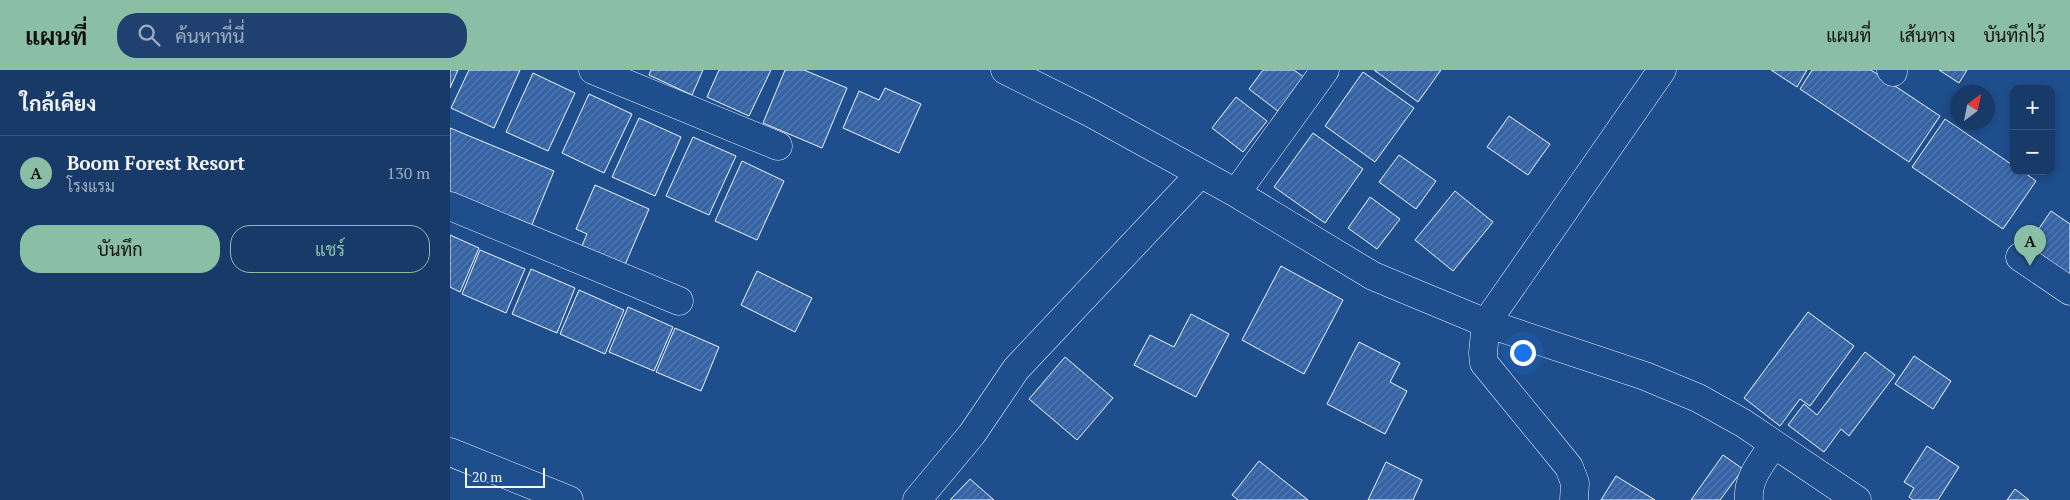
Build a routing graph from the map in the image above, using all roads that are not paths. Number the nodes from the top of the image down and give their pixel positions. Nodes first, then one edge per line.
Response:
1 (593, 70) edge
2 (1005, 70) edge
3 (1325, 70) edge
4 (1662, 70) edge
5 (778, 146) dead end
6 (1199, 175) junction
7 (1236, 193) junction
8 (450, 206) edge
9 (2020, 257) dead end
10 (2070, 291) edge
11 (679, 301) dead end
12 (1486, 323) junction
13 (1774, 444) junction
14 (450, 452) edge
15 (569, 500) edge
16 (917, 500) edge
17 (1574, 500) edge
18 (1749, 500) edge
19 (1858, 500) edge

1 - 5 street
2 - 6 street
3 - 7 street
4 - 12 street
6 - 7 street
6 - 16 street
7 - 12 street
8 - 11 street
9 - 10 street
12 - 13 street
12 - 17 street
13 - 18 street
13 - 19 street
14 - 15 street

